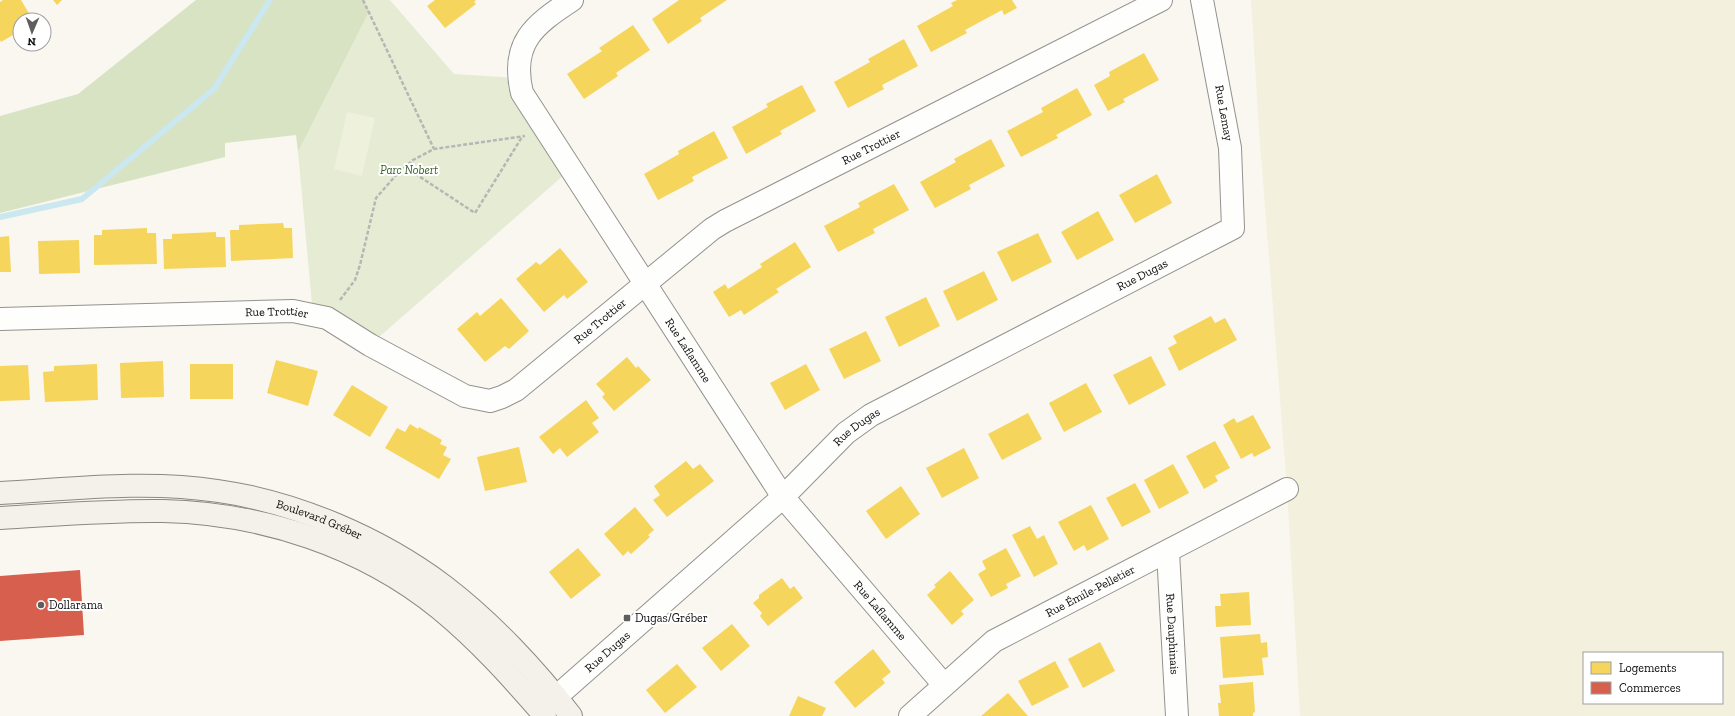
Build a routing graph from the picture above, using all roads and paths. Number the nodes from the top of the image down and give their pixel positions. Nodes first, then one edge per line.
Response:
1 (363, 0) edge
2 (572, 0) edge
3 (1161, 0) edge
4 (1202, 0) edge
5 (544, 127) junction
6 (522, 137) junction
7 (434, 149) junction
8 (405, 167) junction
9 (1233, 228) joint
10 (645, 284) junction
11 (327, 318) junction
12 (0, 319) edge
13 (1287, 489) dead end
14 (0, 493) edge
15 (783, 497) junction
16 (0, 518) edge
17 (1168, 552) junction
18 (944, 686) junction
19 (547, 707) edge
20 (571, 716) edge
21 (910, 716) edge
22 (1177, 716) edge

1 - 7 path
2 - 5 street, Rue Laflamme
3 - 10 street, Rue Trottier
4 - 9 street, Rue Lemay
5 - 6 path
5 - 10 street, Rue Laflamme
6 - 7 path
6 - 8 path
7 - 8 path
8 - 11 path
9 - 15 street, Rue Dugas
10 - 11 street, Rue Trottier
10 - 15 street, Rue Laflamme
11 - 12 street, Rue Trottier
13 - 17 street, Rue Émile-Pelletier
14 - 19 street, Boulevard Gréber
15 - 18 street, Rue Laflamme
15 - 19 street, Rue Dugas
16 - 19 street, Boulevard Gréber
17 - 18 street, Rue Émile-Pelletier
17 - 22 street, Rue Dauphinais
18 - 21 street, Rue Émile-Pelletier
19 - 20 street, Boulevard Gréber

